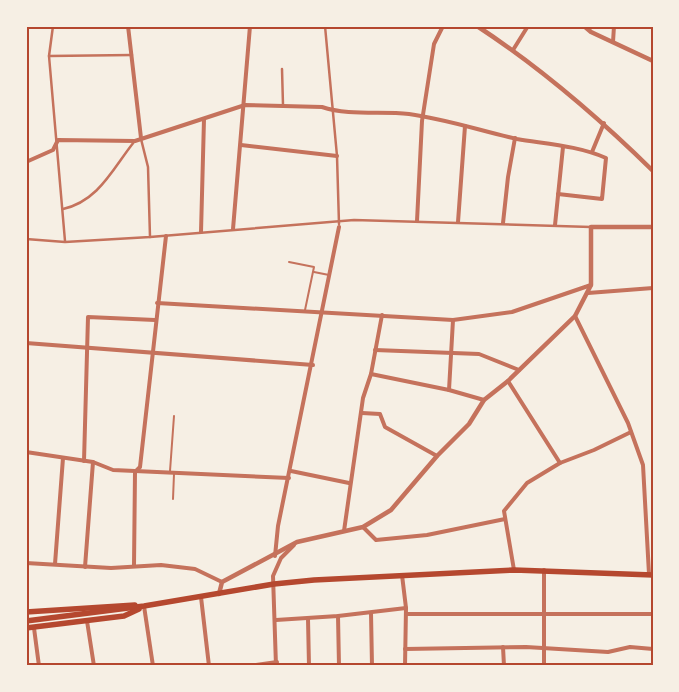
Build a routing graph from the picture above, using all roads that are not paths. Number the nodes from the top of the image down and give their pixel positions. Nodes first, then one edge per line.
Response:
1 (53, 26) edge
2 (128, 26) edge
3 (250, 26) edge
4 (325, 26) edge
5 (443, 26) edge
6 (477, 26) edge
7 (528, 26) edge
8 (584, 26) edge
9 (614, 26) edge
10 (613, 42) junction
11 (513, 50) junction
12 (49, 56) junction
13 (132, 56) junction
14 (653, 61) edge
15 (282, 69) dead end
16 (245, 105) junction
17 (284, 105) junction
18 (334, 111) junction
19 (423, 116) junction
20 (204, 119) junction
21 (604, 123) junction
22 (464, 126) junction
23 (141, 138) junction
24 (515, 138) junction
25 (58, 140) junction
26 (135, 141) junction
27 (241, 145) junction
28 (562, 147) junction
29 (592, 152) junction
30 (337, 156) junction
31 (26, 162) edge
32 (653, 170) edge
33 (558, 194) junction
34 (63, 209) junction
35 (417, 221) junction
36 (458, 222) junction
37 (503, 223) junction
38 (339, 225) junction
39 (555, 225) junction
40 (591, 227) junction
41 (653, 227) edge
42 (233, 229) junction
43 (201, 232) junction
44 (166, 236) junction
45 (150, 237) junction
46 (26, 239) edge
47 (66, 242) junction
48 (289, 262) dead end
49 (313, 272) junction
50 (329, 275) junction
51 (591, 285) junction
52 (653, 288) edge
53 (588, 293) junction
54 (157, 303) junction
55 (304, 312) junction
56 (321, 314) junction
57 (382, 315) junction
58 (574, 316) junction
59 (155, 320) junction
60 (453, 320) junction
61 (26, 343) edge
62 (88, 346) junction
63 (375, 350) junction
64 (151, 352) junction
65 (451, 354) junction
66 (312, 365) junction
67 (519, 370) junction
68 (371, 374) junction
69 (508, 381) junction
70 (449, 390) junction
71 (484, 400) junction
72 (362, 413) junction
73 (174, 416) dead end
74 (631, 432) junction
75 (26, 452) edge
76 (437, 456) junction
77 (63, 458) junction
78 (84, 460) junction
79 (93, 462) junction
80 (560, 463) junction
81 (291, 471) junction
82 (135, 472) junction
83 (172, 473) junction
84 (290, 478) junction
85 (349, 483) junction
86 (173, 499) dead end
87 (505, 519) junction
88 (363, 527) junction
89 (344, 531) junction
90 (297, 542) junction
91 (275, 556) junction
92 (26, 563) edge
93 (55, 564) junction
94 (134, 566) junction
95 (85, 567) junction
96 (514, 570) junction
97 (544, 570) junction
98 (402, 575) junction
99 (651, 575) edge
100 (222, 582) junction
101 (274, 584) junction
102 (218, 594) junction
103 (201, 597) junction
104 (144, 606) junction
105 (406, 608) junction
106 (26, 612) edge
107 (371, 612) junction
108 (543, 613) junction
109 (406, 614) junction
110 (653, 614) edge
111 (338, 616) junction
112 (308, 619) junction
113 (276, 620) junction
114 (26, 621) edge
115 (87, 621) junction
116 (26, 628) edge
117 (34, 628) junction
118 (503, 647) junction
119 (405, 649) junction
120 (543, 649) junction
121 (653, 649) edge
122 (276, 664) edge
123 (39, 666) edge
124 (94, 666) edge
125 (152, 666) edge
126 (209, 666) edge
127 (249, 666) edge
128 (309, 666) edge
129 (339, 666) edge
130 (372, 666) edge
131 (406, 666) edge
132 (504, 666) edge
133 (544, 666) edge

1 - 12 street
2 - 13 street
3 - 16 street
4 - 18 street
5 - 19 street
6 - 11 street
7 - 11 street
8 - 10 street
9 - 10 street
10 - 14 street
11 - 21 street
12 - 13 street
12 - 25 street
13 - 23 street
15 - 17 street
16 - 17 street
16 - 20 street
16 - 27 street
17 - 18 street
18 - 19 street
18 - 30 street
19 - 22 street
19 - 35 street
20 - 23 street
20 - 43 street
21 - 29 street
21 - 32 street
22 - 24 street
22 - 36 street
23 - 26 street
23 - 45 street
24 - 28 street
24 - 37 street
25 - 26 street
25 - 31 street
25 - 34 street
26 - 34 street
27 - 30 street
27 - 42 street
28 - 29 street
28 - 33 street
29 - 33 street
30 - 38 street
33 - 39 street
34 - 47 street
35 - 36 street
35 - 38 street
36 - 37 street
37 - 39 street
38 - 42 street
38 - 50 street
39 - 40 street
40 - 41 street
40 - 51 street
42 - 43 street
43 - 44 street
44 - 45 street
44 - 54 street
45 - 47 street
46 - 47 street
48 - 49 lane
49 - 50 lane
49 - 55 lane
50 - 56 street
51 - 53 street
51 - 60 street
52 - 53 street
53 - 58 street
54 - 55 street
54 - 59 street
55 - 56 street
56 - 57 street
56 - 66 street
57 - 60 street
57 - 63 street
58 - 67 street
58 - 74 street
59 - 62 street
59 - 64 street
60 - 65 street
61 - 62 street
62 - 64 street
62 - 78 street
63 - 65 street
63 - 68 street
64 - 66 street
64 - 82 street
65 - 67 street
65 - 70 street
66 - 81 street
67 - 69 street
68 - 70 street
68 - 72 street
69 - 71 street
69 - 80 street
70 - 71 street
71 - 76 street
72 - 76 street
72 - 85 street
73 - 83 lane
74 - 80 street
74 - 99 street
75 - 77 street
76 - 88 street
77 - 78 street
77 - 93 street
78 - 79 street
79 - 82 street
79 - 95 street
80 - 87 street
81 - 84 street
81 - 85 street
82 - 83 street
82 - 94 street
83 - 84 street
83 - 86 lane
84 - 91 street
85 - 89 street
87 - 88 street
87 - 96 street
88 - 89 street
89 - 90 street
90 - 91 street
90 - 101 street
91 - 100 street
92 - 93 street
93 - 95 street
94 - 95 street
94 - 100 street
96 - 97 main road
96 - 98 main road
97 - 99 main road
97 - 108 street
98 - 101 main road
98 - 105 street
100 - 102 street
101 - 102 main road
101 - 113 street
102 - 103 main road
103 - 104 main road
103 - 126 street
104 - 106 main road
104 - 114 main road
104 - 115 main road
104 - 125 street
105 - 107 street
105 - 109 street
107 - 111 street
107 - 130 street
108 - 109 street
108 - 110 street
108 - 120 street
109 - 119 street
111 - 112 street
111 - 129 street
112 - 113 street
112 - 128 street
113 - 122 street
115 - 117 main road
115 - 124 street
116 - 117 main road
117 - 123 street
118 - 119 street
118 - 120 street
118 - 132 street
119 - 131 street
120 - 121 street
120 - 133 street
122 - 127 street

